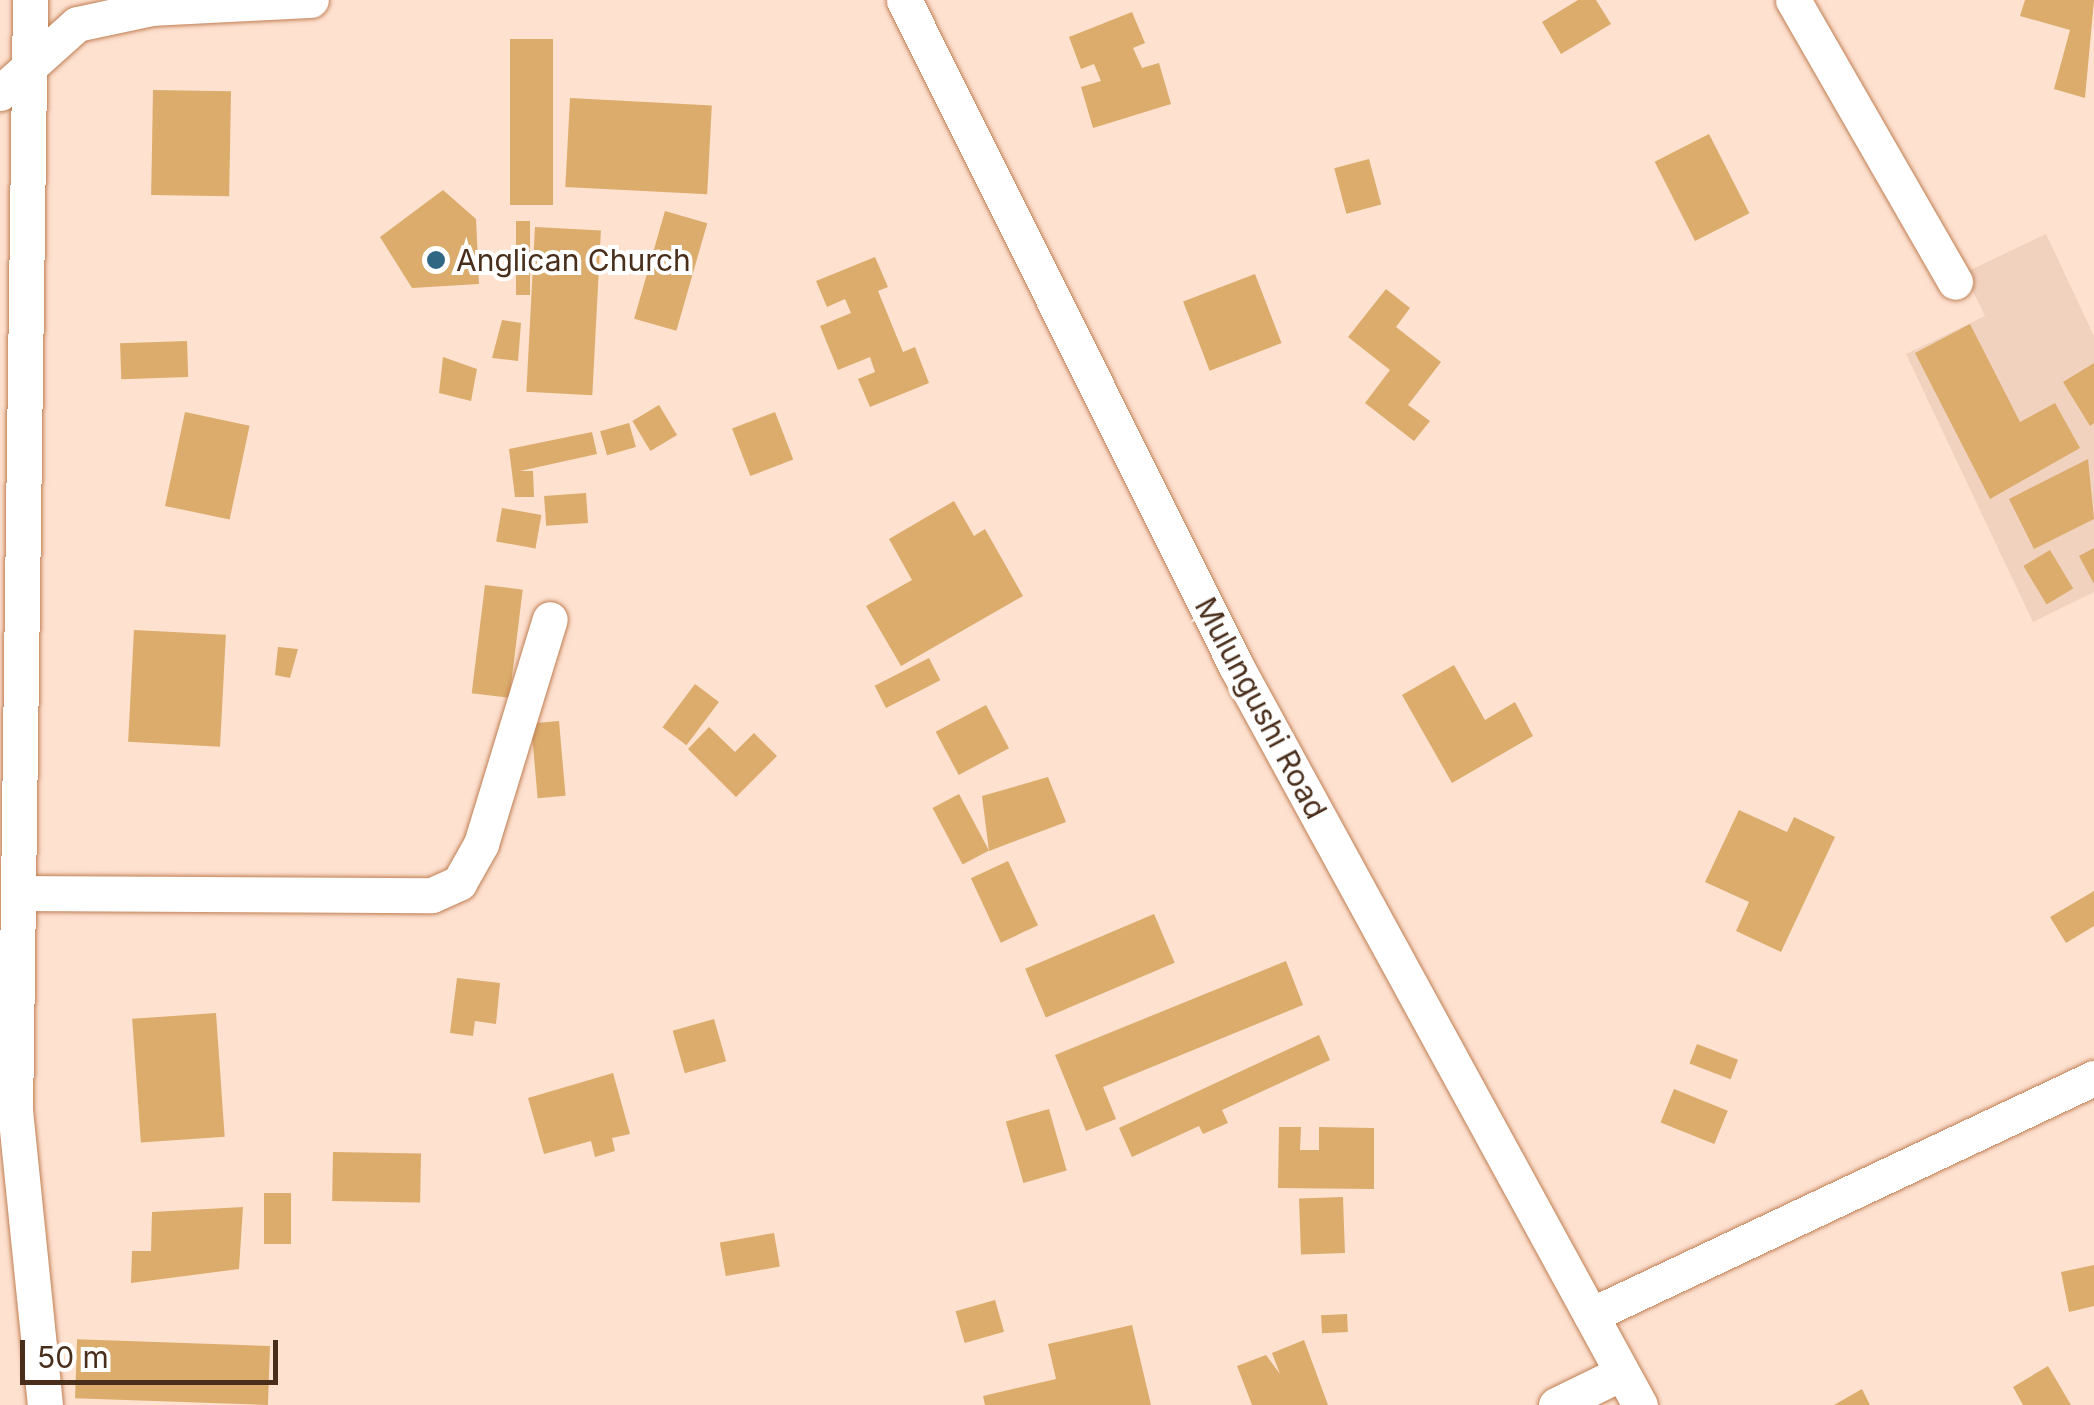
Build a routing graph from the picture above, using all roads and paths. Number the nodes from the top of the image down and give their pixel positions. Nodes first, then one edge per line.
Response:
1 (30, 0) edge
2 (310, 0) edge
3 (904, 0) edge
4 (1793, 0) edge
5 (29, 70) junction
6 (0, 93) edge
7 (1955, 282) dead end
8 (550, 619) dead end
9 (18, 893) junction
10 (2094, 1078) edge
11 (8, 1110) edge
12 (1591, 1315) junction
13 (1622, 1372) junction
14 (46, 1405) edge
15 (1556, 1405) edge
16 (1640, 1405) edge

1 - 5 street
2 - 5 street
3 - 12 street, Mulungushi Road
4 - 7 street
5 - 6 street
5 - 9 street
8 - 9 street
9 - 11 street
10 - 12 street
11 - 14 street
12 - 13 street, Mulungushi Road
13 - 15 street
13 - 16 street, Mulungushi Road

